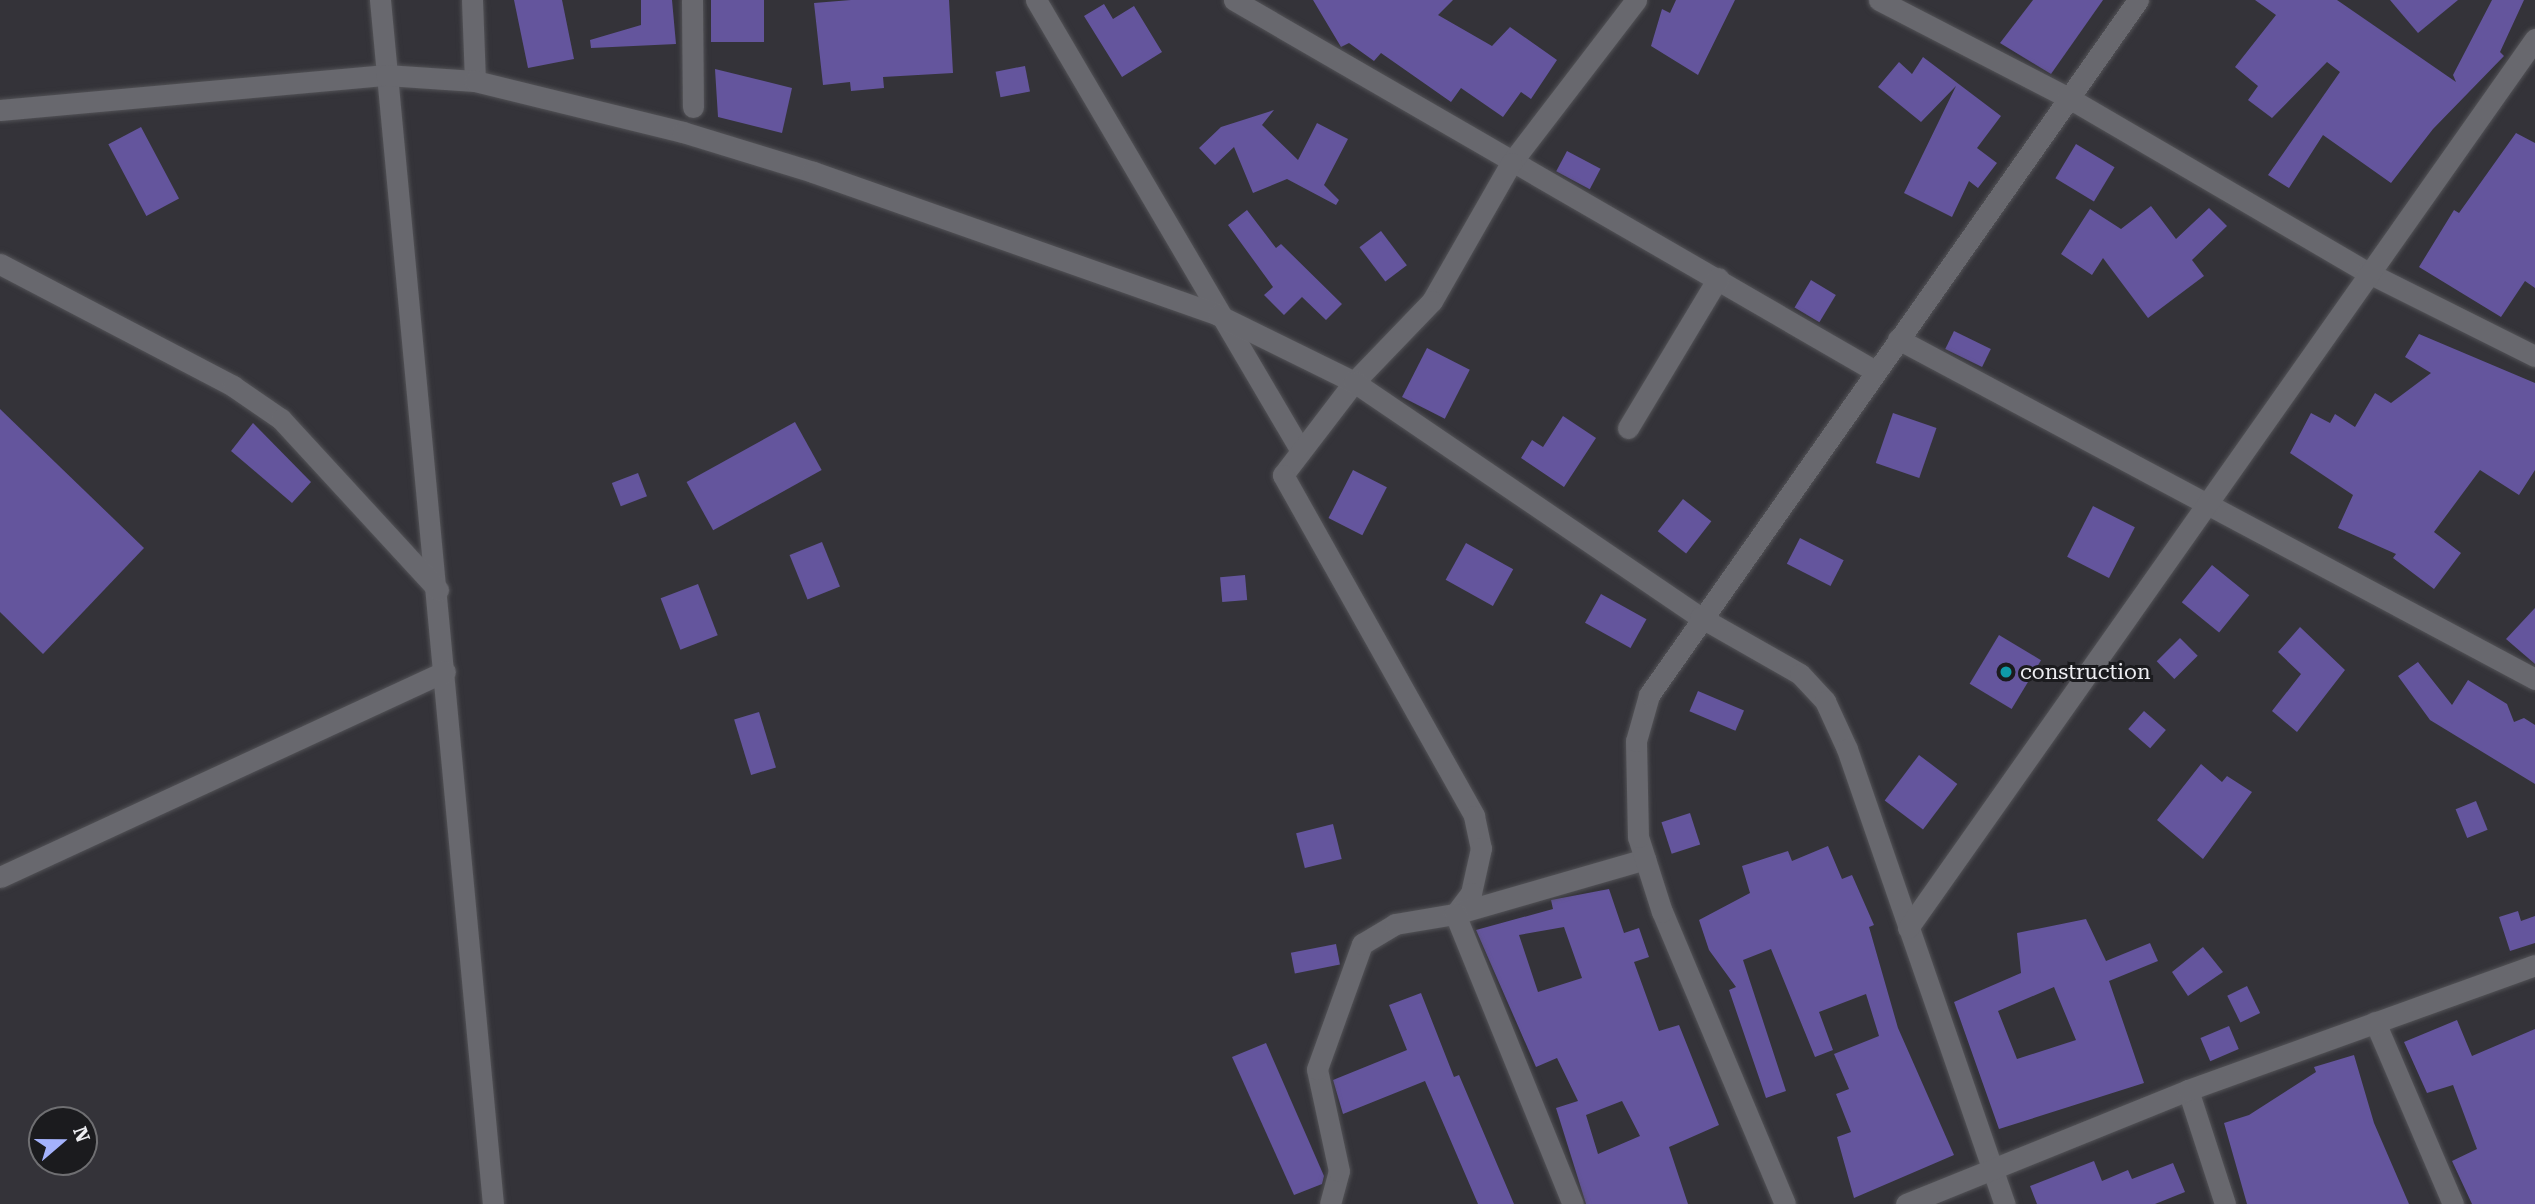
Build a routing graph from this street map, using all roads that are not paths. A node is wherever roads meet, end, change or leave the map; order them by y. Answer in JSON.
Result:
{"nodes":[{"id":1,"x":380,"y":0,"type":"edge"},
{"id":2,"x":472,"y":0,"type":"edge"},
{"id":3,"x":692,"y":0,"type":"edge"},
{"id":4,"x":1035,"y":0,"type":"edge"},
{"id":5,"x":1234,"y":0,"type":"edge"},
{"id":6,"x":1636,"y":0,"type":"edge"},
{"id":7,"x":1879,"y":0,"type":"edge"},
{"id":8,"x":2137,"y":0,"type":"edge"},
{"id":9,"x":2535,"y":39,"type":"edge"},
{"id":10,"x":386,"y":75,"type":"junction"},
{"id":11,"x":475,"y":81,"type":"junction"},
{"id":12,"x":2069,"y":98,"type":"junction"},
{"id":13,"x":693,"y":107,"type":"dead end"},
{"id":14,"x":0,"y":110,"type":"edge"},
{"id":15,"x":1511,"y":163,"type":"junction"},
{"id":16,"x":0,"y":264,"type":"edge"},
{"id":17,"x":2367,"y":272,"type":"junction"},
{"id":18,"x":1718,"y":278,"type":"junction"},
{"id":19,"x":1219,"y":315,"type":"junction"},
{"id":20,"x":1898,"y":339,"type":"junction"},
{"id":21,"x":2535,"y":356,"type":"edge"},
{"id":22,"x":1875,"y":371,"type":"junction"},
{"id":23,"x":1353,"y":382,"type":"junction"},
{"id":24,"x":1628,"y":428,"type":"dead end"},
{"id":25,"x":1301,"y":451,"type":"junction"},
{"id":26,"x":2208,"y":505,"type":"junction"},
{"id":27,"x":438,"y":590,"type":"junction"},
{"id":28,"x":1700,"y":617,"type":"junction"},
{"id":29,"x":445,"y":671,"type":"junction"},
{"id":30,"x":2535,"y":679,"type":"edge"},
{"id":31,"x":1645,"y":859,"type":"junction"},
{"id":32,"x":0,"y":877,"type":"edge"},
{"id":33,"x":1455,"y":914,"type":"junction"},
{"id":34,"x":1908,"y":928,"type":"junction"},
{"id":35,"x":2535,"y":965,"type":"edge"},
{"id":36,"x":2375,"y":1022,"type":"junction"},
{"id":37,"x":2188,"y":1090,"type":"junction"},
{"id":38,"x":1992,"y":1172,"type":"junction"},
{"id":39,"x":493,"y":1204,"type":"edge"},
{"id":40,"x":1330,"y":1204,"type":"edge"},
{"id":41,"x":1573,"y":1204,"type":"edge"},
{"id":42,"x":1785,"y":1204,"type":"edge"},
{"id":43,"x":1906,"y":1204,"type":"edge"},
{"id":44,"x":2005,"y":1204,"type":"edge"},
{"id":45,"x":2225,"y":1204,"type":"edge"},
{"id":46,"x":2453,"y":1204,"type":"edge"}],
"edges":[{"from":1,"to":10,"type":"street"},
{"from":2,"to":11,"type":"street"},
{"from":3,"to":13,"type":"street"},
{"from":4,"to":19,"type":"street"},
{"from":5,"to":15,"type":"street"},
{"from":6,"to":15,"type":"street"},
{"from":7,"to":12,"type":"street"},
{"from":8,"to":12,"type":"street"},
{"from":9,"to":17,"type":"street"},
{"from":10,"to":11,"type":"street"},
{"from":10,"to":14,"type":"street"},
{"from":10,"to":27,"type":"street"},
{"from":11,"to":19,"type":"street"},
{"from":12,"to":17,"type":"street"},
{"from":12,"to":20,"type":"street"},
{"from":15,"to":18,"type":"street"},
{"from":15,"to":23,"type":"street"},
{"from":16,"to":27,"type":"street"},
{"from":17,"to":21,"type":"street"},
{"from":17,"to":26,"type":"street"},
{"from":18,"to":22,"type":"street"},
{"from":18,"to":24,"type":"street"},
{"from":19,"to":23,"type":"street"},
{"from":19,"to":25,"type":"street"},
{"from":20,"to":22,"type":"street"},
{"from":20,"to":26,"type":"street"},
{"from":22,"to":28,"type":"street"},
{"from":23,"to":25,"type":"street"},
{"from":23,"to":28,"type":"street"},
{"from":25,"to":33,"type":"street"},
{"from":26,"to":30,"type":"street"},
{"from":26,"to":34,"type":"street"},
{"from":27,"to":29,"type":"street"},
{"from":28,"to":31,"type":"street"},
{"from":28,"to":34,"type":"street"},
{"from":29,"to":32,"type":"street"},
{"from":29,"to":39,"type":"street"},
{"from":31,"to":33,"type":"street"},
{"from":31,"to":42,"type":"street"},
{"from":33,"to":40,"type":"street"},
{"from":33,"to":41,"type":"street"},
{"from":34,"to":38,"type":"street"},
{"from":35,"to":36,"type":"street"},
{"from":36,"to":37,"type":"street"},
{"from":36,"to":46,"type":"street"},
{"from":37,"to":38,"type":"street"},
{"from":37,"to":45,"type":"street"},
{"from":38,"to":43,"type":"street"},
{"from":38,"to":44,"type":"street"}]}
